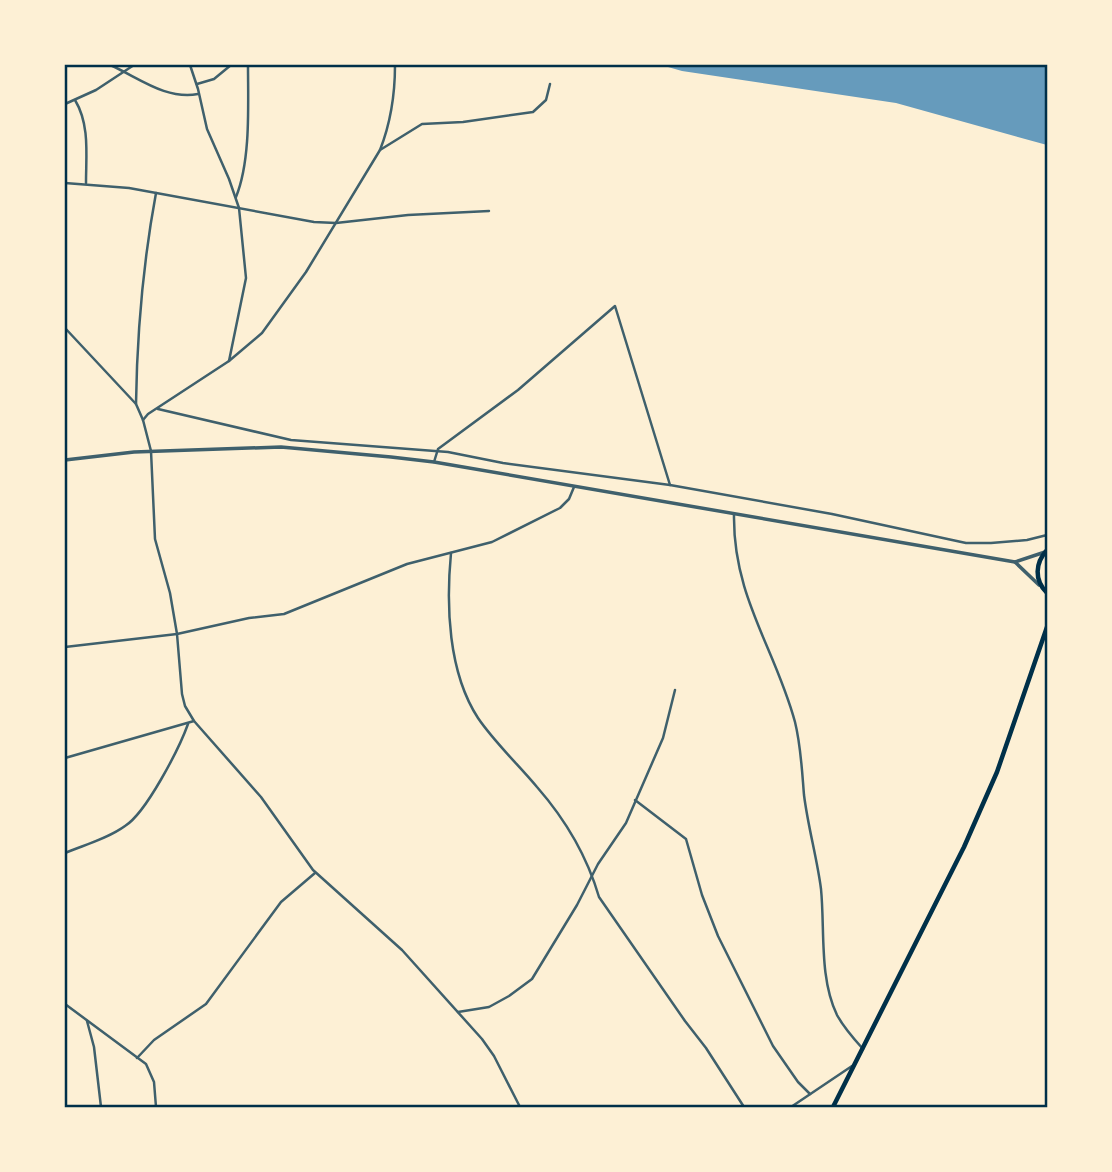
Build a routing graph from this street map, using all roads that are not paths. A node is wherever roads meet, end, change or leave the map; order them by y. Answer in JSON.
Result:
{"nodes":[{"id":1,"x":110,"y":65,"type":"edge"},
{"id":2,"x":134,"y":65,"type":"edge"},
{"id":3,"x":190,"y":65,"type":"edge"},
{"id":4,"x":231,"y":65,"type":"edge"},
{"id":5,"x":248,"y":65,"type":"edge"},
{"id":6,"x":396,"y":65,"type":"edge"},
{"id":7,"x":124,"y":72,"type":"junction"},
{"id":8,"x":197,"y":84,"type":"junction"},
{"id":9,"x":550,"y":84,"type":"dead end"},
{"id":10,"x":199,"y":93,"type":"junction"},
{"id":11,"x":75,"y":100,"type":"junction"},
{"id":12,"x":65,"y":104,"type":"edge"},
{"id":13,"x":380,"y":149,"type":"junction"},
{"id":14,"x":65,"y":183,"type":"edge"},
{"id":15,"x":86,"y":183,"type":"junction"},
{"id":16,"x":156,"y":193,"type":"junction"},
{"id":17,"x":236,"y":197,"type":"junction"},
{"id":18,"x":239,"y":208,"type":"junction"},
{"id":19,"x":489,"y":211,"type":"dead end"},
{"id":20,"x":336,"y":223,"type":"junction"},
{"id":21,"x":65,"y":328,"type":"edge"},
{"id":22,"x":229,"y":361,"type":"junction"},
{"id":23,"x":136,"y":404,"type":"junction"},
{"id":24,"x":158,"y":409,"type":"junction"},
{"id":25,"x":143,"y":420,"type":"junction"},
{"id":26,"x":151,"y":451,"type":"junction"},
{"id":27,"x":436,"y":452,"type":"junction"},
{"id":28,"x":65,"y":460,"type":"edge"},
{"id":29,"x":434,"y":462,"type":"junction"},
{"id":30,"x":670,"y":485,"type":"junction"},
{"id":31,"x":574,"y":487,"type":"junction"},
{"id":32,"x":734,"y":515,"type":"junction"},
{"id":33,"x":1047,"y":535,"type":"edge"},
{"id":34,"x":1046,"y":551,"type":"edge"},
{"id":35,"x":451,"y":552,"type":"junction"},
{"id":36,"x":1015,"y":562,"type":"junction"},
{"id":37,"x":1042,"y":588,"type":"junction"},
{"id":38,"x":1047,"y":593,"type":"edge"},
{"id":39,"x":1047,"y":627,"type":"edge"},
{"id":40,"x":177,"y":634,"type":"junction"},
{"id":41,"x":65,"y":647,"type":"edge"},
{"id":42,"x":675,"y":690,"type":"dead end"},
{"id":43,"x":194,"y":721,"type":"junction"},
{"id":44,"x":188,"y":724,"type":"junction"},
{"id":45,"x":65,"y":758,"type":"edge"},
{"id":46,"x":635,"y":800,"type":"junction"},
{"id":47,"x":65,"y":853,"type":"edge"},
{"id":48,"x":315,"y":873,"type":"junction"},
{"id":49,"x":592,"y":874,"type":"junction"},
{"id":50,"x":65,"y":1004,"type":"edge"},
{"id":51,"x":458,"y":1012,"type":"junction"},
{"id":52,"x":87,"y":1019,"type":"junction"},
{"id":53,"x":863,"y":1049,"type":"junction"},
{"id":54,"x":137,"y":1058,"type":"junction"},
{"id":55,"x":856,"y":1063,"type":"junction"},
{"id":56,"x":810,"y":1094,"type":"junction"},
{"id":57,"x":101,"y":1107,"type":"edge"},
{"id":58,"x":156,"y":1107,"type":"edge"},
{"id":59,"x":520,"y":1107,"type":"edge"},
{"id":60,"x":744,"y":1107,"type":"edge"},
{"id":61,"x":792,"y":1107,"type":"edge"},
{"id":62,"x":833,"y":1107,"type":"edge"}],
"edges":[{"from":1,"to":7,"type":"street"},
{"from":2,"to":7,"type":"street"},
{"from":3,"to":8,"type":"street"},
{"from":4,"to":8,"type":"street"},
{"from":5,"to":17,"type":"street"},
{"from":6,"to":13,"type":"street"},
{"from":7,"to":10,"type":"street"},
{"from":7,"to":11,"type":"street"},
{"from":8,"to":10,"type":"street"},
{"from":9,"to":13,"type":"street"},
{"from":10,"to":17,"type":"street"},
{"from":11,"to":12,"type":"street"},
{"from":11,"to":15,"type":"street"},
{"from":13,"to":20,"type":"street"},
{"from":14,"to":15,"type":"street"},
{"from":15,"to":16,"type":"street"},
{"from":16,"to":18,"type":"street"},
{"from":16,"to":23,"type":"street"},
{"from":17,"to":18,"type":"street"},
{"from":18,"to":20,"type":"street"},
{"from":18,"to":22,"type":"street"},
{"from":19,"to":20,"type":"street"},
{"from":20,"to":22,"type":"street"},
{"from":21,"to":23,"type":"street"},
{"from":22,"to":24,"type":"street"},
{"from":23,"to":25,"type":"street"},
{"from":24,"to":25,"type":"street"},
{"from":24,"to":27,"type":"street"},
{"from":25,"to":26,"type":"street"},
{"from":26,"to":28,"type":"street"},
{"from":26,"to":29,"type":"street"},
{"from":26,"to":40,"type":"street"},
{"from":27,"to":29,"type":"street"},
{"from":27,"to":30,"type":"street"},
{"from":27,"to":30,"type":"street"},
{"from":29,"to":31,"type":"street"},
{"from":30,"to":33,"type":"street"},
{"from":31,"to":32,"type":"street"},
{"from":31,"to":35,"type":"street"},
{"from":32,"to":36,"type":"street"},
{"from":32,"to":53,"type":"street"},
{"from":34,"to":36,"type":"street"},
{"from":34,"to":37,"type":"main road"},
{"from":35,"to":40,"type":"street"},
{"from":35,"to":49,"type":"street"},
{"from":36,"to":37,"type":"street"},
{"from":37,"to":38,"type":"main road"},
{"from":39,"to":53,"type":"main road"},
{"from":40,"to":41,"type":"street"},
{"from":40,"to":43,"type":"street"},
{"from":42,"to":46,"type":"street"},
{"from":43,"to":44,"type":"street"},
{"from":43,"to":48,"type":"street"},
{"from":44,"to":45,"type":"street"},
{"from":44,"to":47,"type":"street"},
{"from":46,"to":49,"type":"street"},
{"from":46,"to":56,"type":"street"},
{"from":48,"to":51,"type":"street"},
{"from":48,"to":54,"type":"street"},
{"from":49,"to":51,"type":"street"},
{"from":49,"to":60,"type":"street"},
{"from":50,"to":52,"type":"street"},
{"from":51,"to":59,"type":"street"},
{"from":52,"to":54,"type":"street"},
{"from":52,"to":57,"type":"street"},
{"from":53,"to":55,"type":"main road"},
{"from":54,"to":58,"type":"street"},
{"from":55,"to":56,"type":"street"},
{"from":55,"to":62,"type":"main road"},
{"from":56,"to":61,"type":"street"}]}
